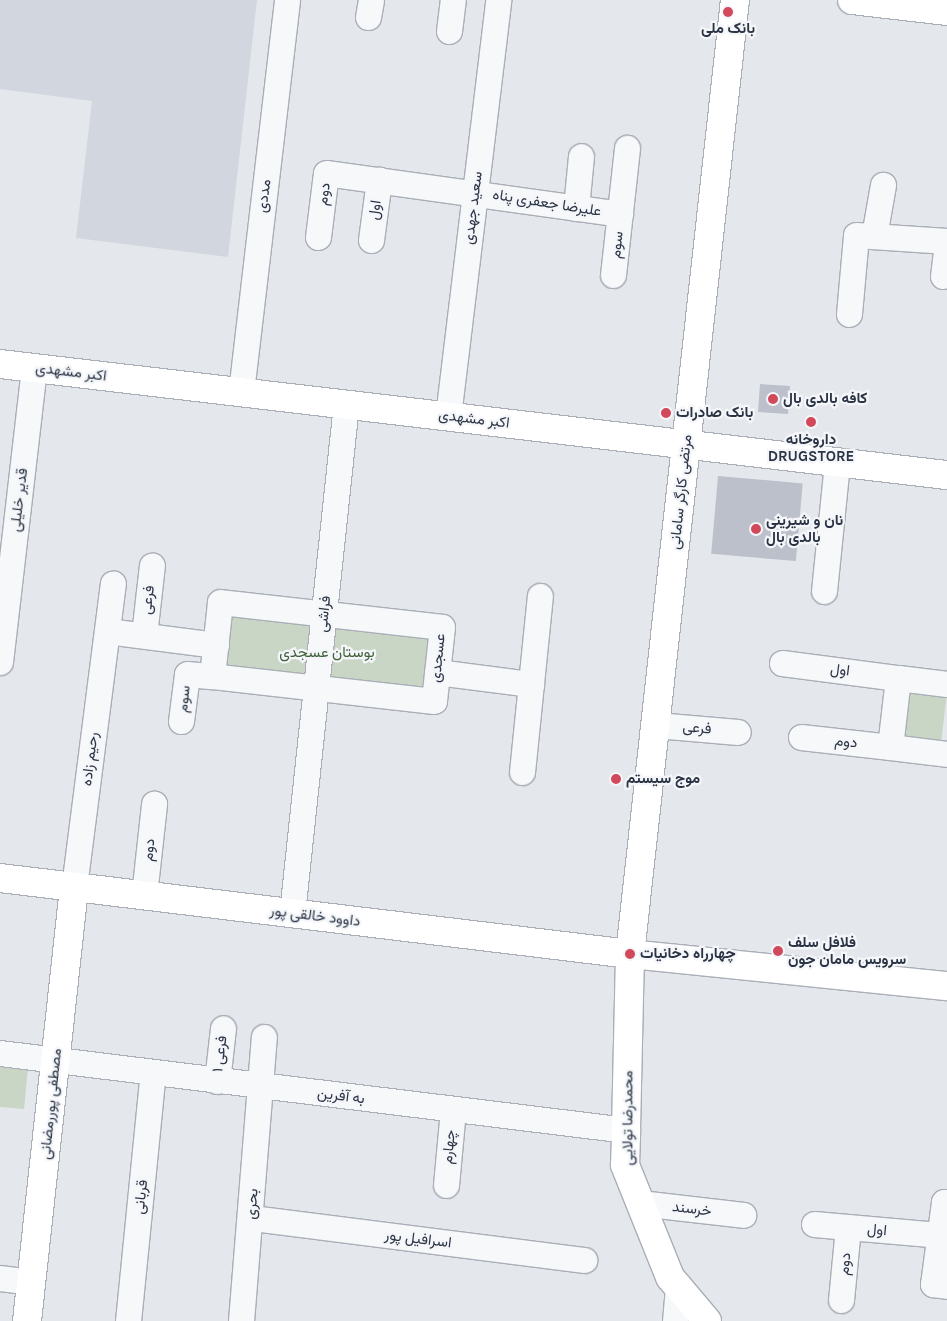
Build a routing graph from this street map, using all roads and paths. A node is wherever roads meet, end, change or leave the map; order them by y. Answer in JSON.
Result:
{"nodes":[{"id":1,"x":287,"y":0,"type":"edge"},
{"id":2,"x":453,"y":0,"type":"edge"},
{"id":3,"x":498,"y":0,"type":"edge"},
{"id":4,"x":735,"y":0,"type":"edge"},
{"id":5,"x":852,"y":0,"type":"edge"},
{"id":6,"x":947,"y":11,"type":"edge"},
{"id":7,"x":449,"y":32,"type":"dead end"},
{"id":8,"x":627,"y":148,"type":"dead end"},
{"id":9,"x":581,"y":156,"type":"dead end"},
{"id":10,"x":379,"y":180,"type":"junction"},
{"id":11,"x":883,"y":185,"type":"dead end"},
{"id":12,"x":475,"y":192,"type":"junction"},
{"id":13,"x":576,"y":208,"type":"junction"},
{"id":14,"x":620,"y":214,"type":"junction"},
{"id":15,"x":874,"y":236,"type":"junction"},
{"id":16,"x":318,"y":237,"type":"dead end"},
{"id":17,"x":371,"y":240,"type":"dead end"},
{"id":18,"x":947,"y":242,"type":"edge"},
{"id":19,"x":614,"y":275,"type":"dead end"},
{"id":20,"x":943,"y":276,"type":"dead end"},
{"id":21,"x":849,"y":314,"type":"dead end"},
{"id":22,"x":0,"y":364,"type":"edge"},
{"id":23,"x":34,"y":368,"type":"junction"},
{"id":24,"x":241,"y":392,"type":"junction"},
{"id":25,"x":346,"y":404,"type":"junction"},
{"id":26,"x":448,"y":416,"type":"junction"},
{"id":27,"x":686,"y":444,"type":"junction"},
{"id":28,"x":837,"y":462,"type":"junction"},
{"id":29,"x":947,"y":475,"type":"edge"},
{"id":30,"x":152,"y":565,"type":"dead end"},
{"id":31,"x":113,"y":583,"type":"dead end"},
{"id":32,"x":824,"y":591,"type":"dead end"},
{"id":33,"x":540,"y":596,"type":"dead end"},
{"id":34,"x":3,"y":610,"type":"edge"},
{"id":35,"x":324,"y":614,"type":"junction"},
{"id":36,"x":107,"y":631,"type":"junction"},
{"id":37,"x":144,"y":636,"type":"junction"},
{"id":38,"x":216,"y":645,"type":"junction"},
{"id":39,"x":0,"y":662,"type":"edge"},
{"id":40,"x":782,"y":663,"type":"dead end"},
{"id":41,"x":437,"y":672,"type":"junction"},
{"id":42,"x":212,"y":676,"type":"junction"},
{"id":43,"x":898,"y":678,"type":"junction"},
{"id":44,"x":531,"y":684,"type":"junction"},
{"id":45,"x":947,"y":684,"type":"edge"},
{"id":46,"x":316,"y":688,"type":"junction"},
{"id":47,"x":181,"y":721,"type":"dead end"},
{"id":48,"x":656,"y":724,"type":"junction"},
{"id":49,"x":738,"y":732,"type":"dead end"},
{"id":50,"x":801,"y":737,"type":"dead end"},
{"id":51,"x":890,"y":747,"type":"junction"},
{"id":52,"x":947,"y":754,"type":"edge"},
{"id":53,"x":522,"y":772,"type":"dead end"},
{"id":54,"x":154,"y":804,"type":"dead end"},
{"id":55,"x":0,"y":878,"type":"edge"},
{"id":56,"x":74,"y":887,"type":"junction"},
{"id":57,"x":144,"y":896,"type":"junction"},
{"id":58,"x":292,"y":913,"type":"junction"},
{"id":59,"x":630,"y":954,"type":"junction"},
{"id":60,"x":947,"y":986,"type":"edge"},
{"id":61,"x":223,"y":1028,"type":"dead end"},
{"id":62,"x":264,"y":1037,"type":"dead end"},
{"id":63,"x":0,"y":1053,"type":"edge"},
{"id":64,"x":56,"y":1060,"type":"junction"},
{"id":65,"x":153,"y":1072,"type":"junction"},
{"id":66,"x":217,"y":1080,"type":"junction"},
{"id":67,"x":260,"y":1086,"type":"junction"},
{"id":68,"x":453,"y":1109,"type":"junction"},
{"id":69,"x":626,"y":1130,"type":"junction"},
{"id":70,"x":446,"y":1184,"type":"dead end"},
{"id":71,"x":947,"y":1202,"type":"edge"},
{"id":72,"x":640,"y":1203,"type":"junction"},
{"id":73,"x":743,"y":1215,"type":"dead end"},
{"id":74,"x":252,"y":1218,"type":"junction"},
{"id":75,"x":814,"y":1224,"type":"dead end"},
{"id":76,"x":848,"y":1227,"type":"junction"},
{"id":77,"x":939,"y":1235,"type":"junction"},
{"id":78,"x":584,"y":1260,"type":"dead end"},
{"id":79,"x":0,"y":1278,"type":"edge"},
{"id":80,"x":32,"y":1282,"type":"junction"},
{"id":81,"x":947,"y":1286,"type":"edge"},
{"id":82,"x":678,"y":1287,"type":"junction"},
{"id":83,"x":841,"y":1300,"type":"dead end"},
{"id":84,"x":27,"y":1321,"type":"edge"},
{"id":85,"x":128,"y":1321,"type":"edge"},
{"id":86,"x":241,"y":1321,"type":"edge"},
{"id":87,"x":675,"y":1321,"type":"edge"},
{"id":88,"x":707,"y":1321,"type":"edge"}],
"edges":[{"from":1,"to":24,"type":"street","name":"مددی"},
{"from":2,"to":7,"type":"street"},
{"from":3,"to":12,"type":"street","name":"سعید جهدی"},
{"from":4,"to":27,"type":"street","name":"مرتضی کارگر سامانی"},
{"from":5,"to":6,"type":"street"},
{"from":8,"to":14,"type":"street"},
{"from":9,"to":13,"type":"street"},
{"from":10,"to":12,"type":"street","name":"علیرضا جعفری پناه"},
{"from":10,"to":16,"type":"street","name":"دوم"},
{"from":10,"to":17,"type":"street","name":"اول"},
{"from":11,"to":15,"type":"street"},
{"from":12,"to":13,"type":"street","name":"علیرضا جعفری پناه"},
{"from":12,"to":26,"type":"street","name":"سعید جهدی"},
{"from":13,"to":14,"type":"street","name":"علیرضا جعفری پناه"},
{"from":14,"to":19,"type":"street","name":"سوم"},
{"from":15,"to":18,"type":"street"},
{"from":15,"to":21,"type":"street"},
{"from":18,"to":20,"type":"street"},
{"from":22,"to":23,"type":"street","name":"اکبر مشهدی"},
{"from":23,"to":24,"type":"street","name":"اکبر مشهدی"},
{"from":23,"to":34,"type":"street","name":"قدیر خلیلی"},
{"from":24,"to":25,"type":"street","name":"اکبر مشهدی"},
{"from":25,"to":26,"type":"street","name":"اکبر مشهدی"},
{"from":25,"to":35,"type":"street","name":"فراشی"},
{"from":26,"to":27,"type":"street","name":"اکبر مشهدی"},
{"from":27,"to":28,"type":"street","name":"اکبر مشهدی"},
{"from":27,"to":48,"type":"street","name":"مرتضی کارگر سامانی"},
{"from":28,"to":29,"type":"street","name":"اکبر مشهدی"},
{"from":28,"to":32,"type":"street"},
{"from":30,"to":37,"type":"street","name":"فرعی"},
{"from":31,"to":36,"type":"street"},
{"from":33,"to":44,"type":"street"},
{"from":34,"to":39,"type":"street","name":"قدیر خلیلی"},
{"from":35,"to":38,"type":"street","name":"عسجدی"},
{"from":35,"to":41,"type":"street","name":"عسجدی"},
{"from":35,"to":46,"type":"street","name":"فراشی"},
{"from":36,"to":37,"type":"street"},
{"from":36,"to":56,"type":"street","name":"رحیم زاده"},
{"from":37,"to":38,"type":"street"},
{"from":38,"to":42,"type":"street","name":"عسجدی"},
{"from":40,"to":43,"type":"street","name":"اول"},
{"from":41,"to":44,"type":"street"},
{"from":41,"to":46,"type":"street","name":"عسجدی"},
{"from":42,"to":46,"type":"street","name":"عسجدی"},
{"from":42,"to":47,"type":"street","name":"سوم"},
{"from":43,"to":45,"type":"street","name":"اول"},
{"from":43,"to":51,"type":"street"},
{"from":44,"to":53,"type":"street"},
{"from":46,"to":58,"type":"street","name":"فراشی"},
{"from":48,"to":49,"type":"street","name":"فرعی"},
{"from":48,"to":59,"type":"street","name":"مرتضی کارگر سامانی"},
{"from":50,"to":51,"type":"street","name":"دوم"},
{"from":51,"to":52,"type":"street","name":"دوم"},
{"from":54,"to":57,"type":"street","name":"دوم"},
{"from":55,"to":56,"type":"street","name":"داوود خالقی پور"},
{"from":56,"to":57,"type":"street","name":"داوود خالقی پور"},
{"from":56,"to":64,"type":"street","name":"مصطفی پوررمضانی"},
{"from":57,"to":58,"type":"street","name":"داوود خالقی پور"},
{"from":58,"to":59,"type":"street","name":"داوود خالقی پور"},
{"from":59,"to":60,"type":"street","name":"داوود خالقی پور"},
{"from":59,"to":69,"type":"street","name":"محمدرضا تولایی"},
{"from":61,"to":66,"type":"street","name":"فرعی ۱"},
{"from":62,"to":67,"type":"street","name":"بحری"},
{"from":63,"to":64,"type":"street","name":"به آفرین"},
{"from":64,"to":65,"type":"street","name":"به آفرین"},
{"from":64,"to":80,"type":"street","name":"مصطفی پوررمضانی"},
{"from":65,"to":66,"type":"street","name":"به آفرین"},
{"from":65,"to":85,"type":"street","name":"قربانی"},
{"from":66,"to":67,"type":"street","name":"به آفرین"},
{"from":67,"to":68,"type":"street","name":"به آفرین"},
{"from":67,"to":74,"type":"street","name":"بحری"},
{"from":68,"to":69,"type":"street","name":"به آفرین"},
{"from":68,"to":70,"type":"street","name":"چهارم"},
{"from":69,"to":72,"type":"street","name":"محمدرضا تولایی"},
{"from":71,"to":77,"type":"street"},
{"from":72,"to":73,"type":"street","name":"خرسند"},
{"from":72,"to":82,"type":"street","name":"محمدرضا تولایی"},
{"from":74,"to":78,"type":"street","name":"اسرافیل پور"},
{"from":74,"to":86,"type":"street","name":"بحری"},
{"from":75,"to":76,"type":"street","name":"اول"},
{"from":76,"to":77,"type":"street","name":"اول"},
{"from":76,"to":83,"type":"street","name":"دوم"},
{"from":77,"to":81,"type":"street"},
{"from":79,"to":80,"type":"street"},
{"from":80,"to":84,"type":"street","name":"مصطفی پوررمضانی"},
{"from":82,"to":87,"type":"street"},
{"from":82,"to":88,"type":"street","name":"محمدرضا تولایی"}]}
